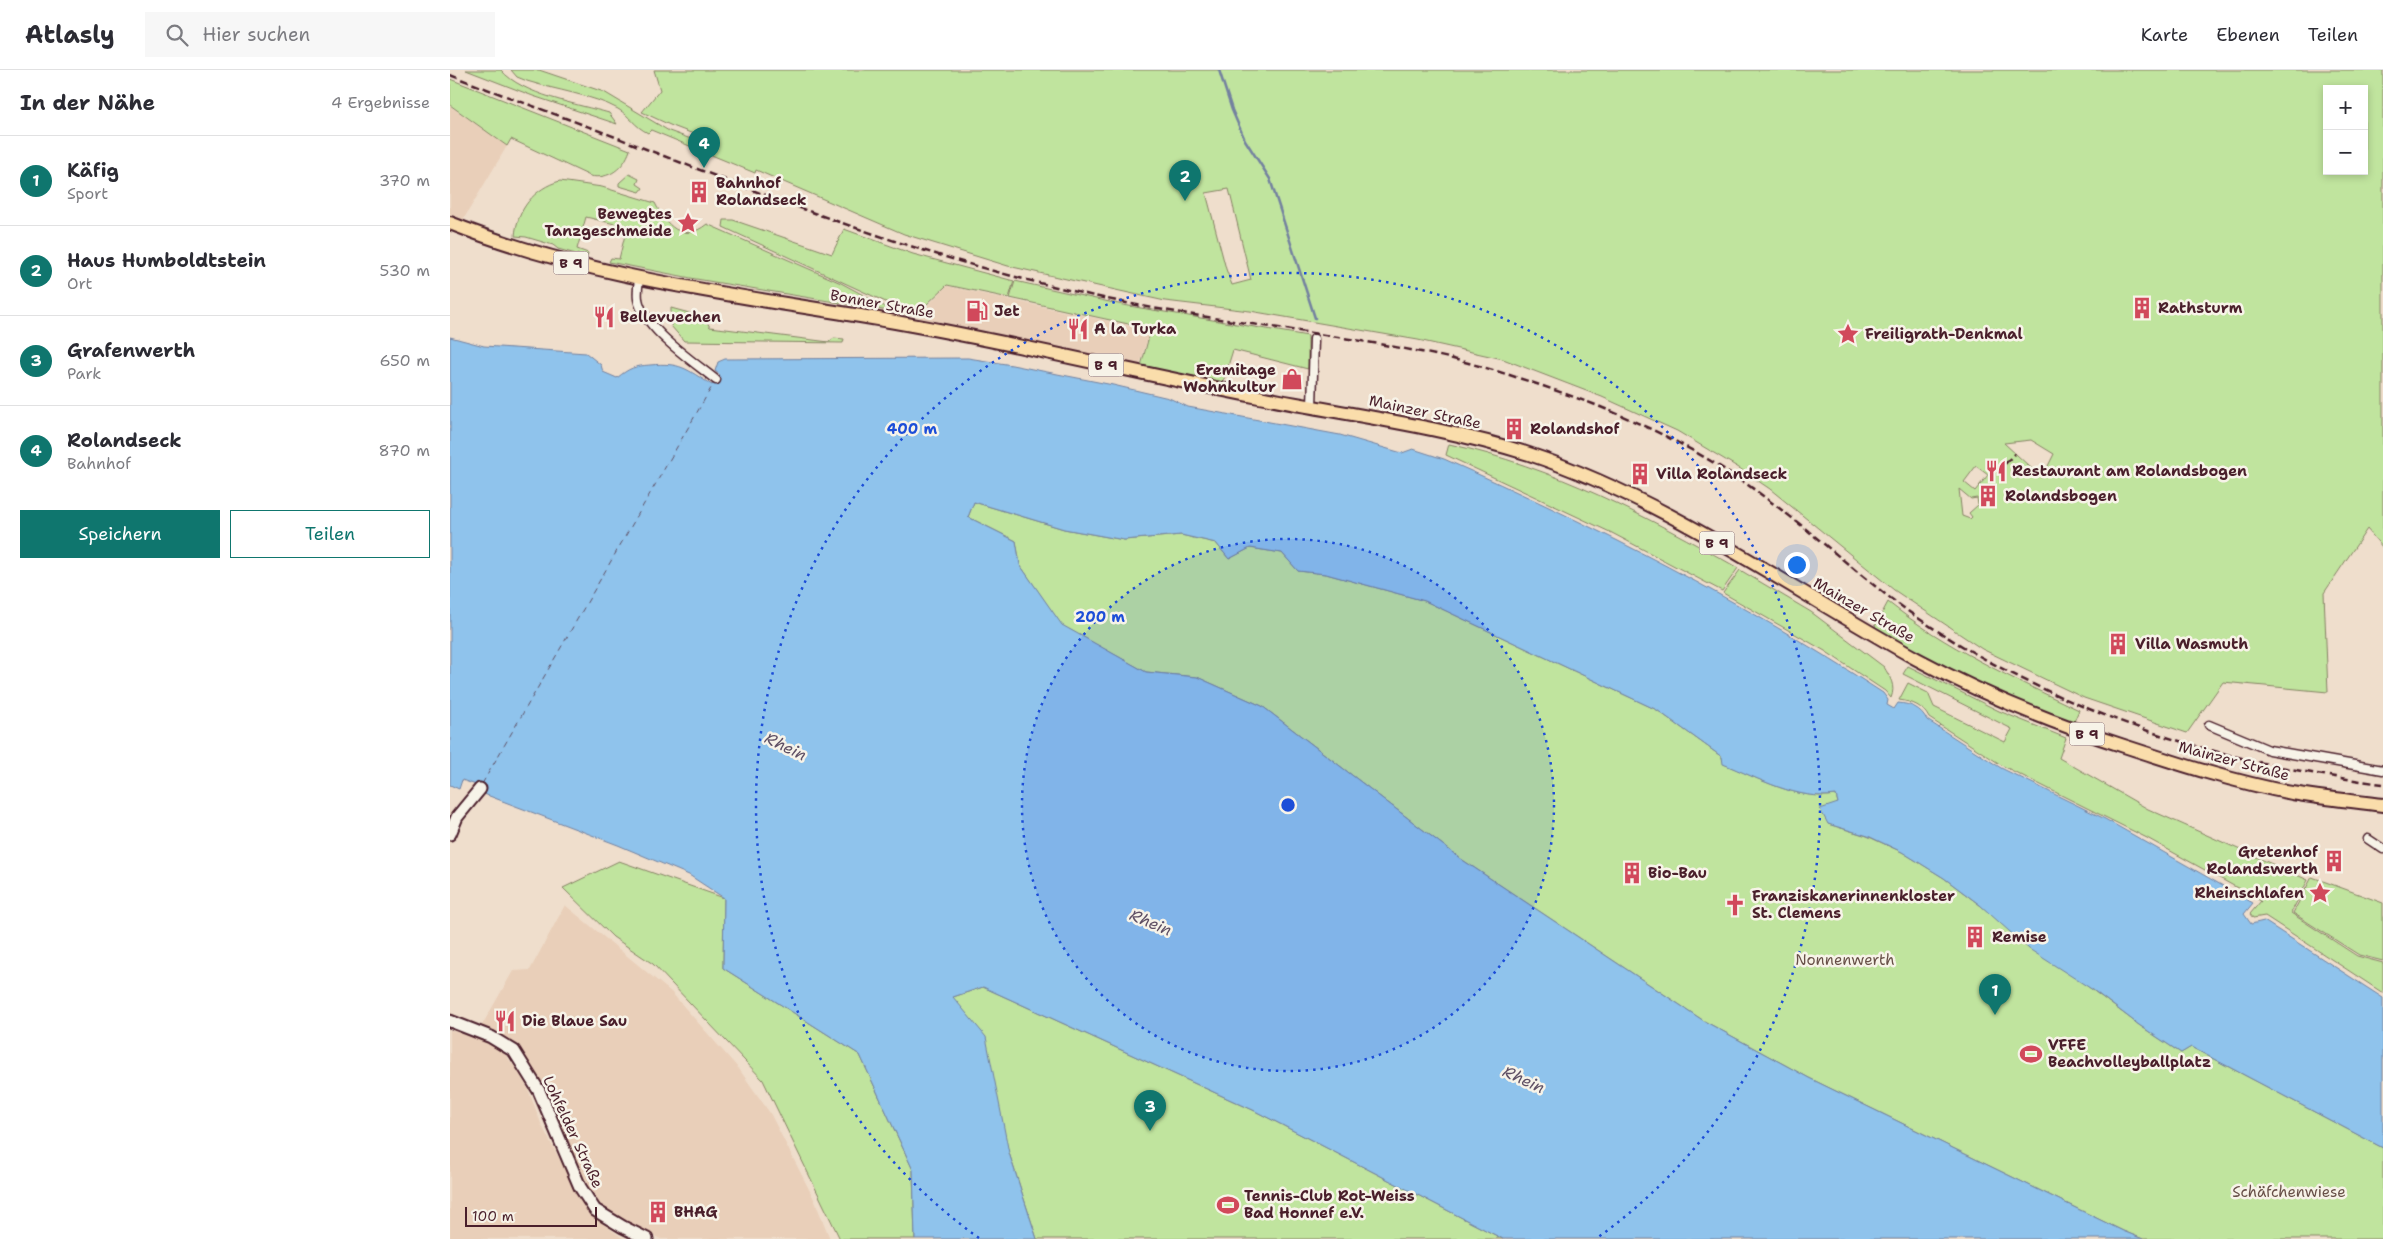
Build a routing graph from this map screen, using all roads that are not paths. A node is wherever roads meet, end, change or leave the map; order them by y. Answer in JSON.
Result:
{"nodes":[{"id":1,"x":450,"y":223,"type":"edge"},
{"id":2,"x":639,"y":279,"type":"junction"},
{"id":3,"x":1314,"y":339,"type":"dead end"},
{"id":4,"x":716,"y":380,"type":"dead end"},
{"id":5,"x":1312,"y":406,"type":"junction"},
{"id":6,"x":2209,"y":726,"type":"dead end"},
{"id":7,"x":2383,"y":770,"type":"edge"},
{"id":8,"x":480,"y":789,"type":"dead end"},
{"id":9,"x":2383,"y":805,"type":"edge"},
{"id":10,"x":450,"y":834,"type":"edge"},
{"id":11,"x":2368,"y":839,"type":"dead end"},
{"id":12,"x":2383,"y":849,"type":"edge"},
{"id":13,"x":450,"y":1022,"type":"edge"},
{"id":14,"x":647,"y":1239,"type":"edge"}],
"edges":[{"from":1,"to":2,"type":"main road","name":"Bonner Straße","number":"B 9"},
{"from":2,"to":4,"type":"street"},
{"from":2,"to":5,"type":"main road","name":"Bonner Straße","number":"B 9"},
{"from":3,"to":5,"type":"street"},
{"from":5,"to":9,"type":"main road","name":"Mainzer Straße","number":"B 9"},
{"from":6,"to":7,"type":"street"},
{"from":8,"to":10,"type":"street"},
{"from":11,"to":12,"type":"street"},
{"from":13,"to":14,"type":"street","name":"Lohfelder Straße"}]}
